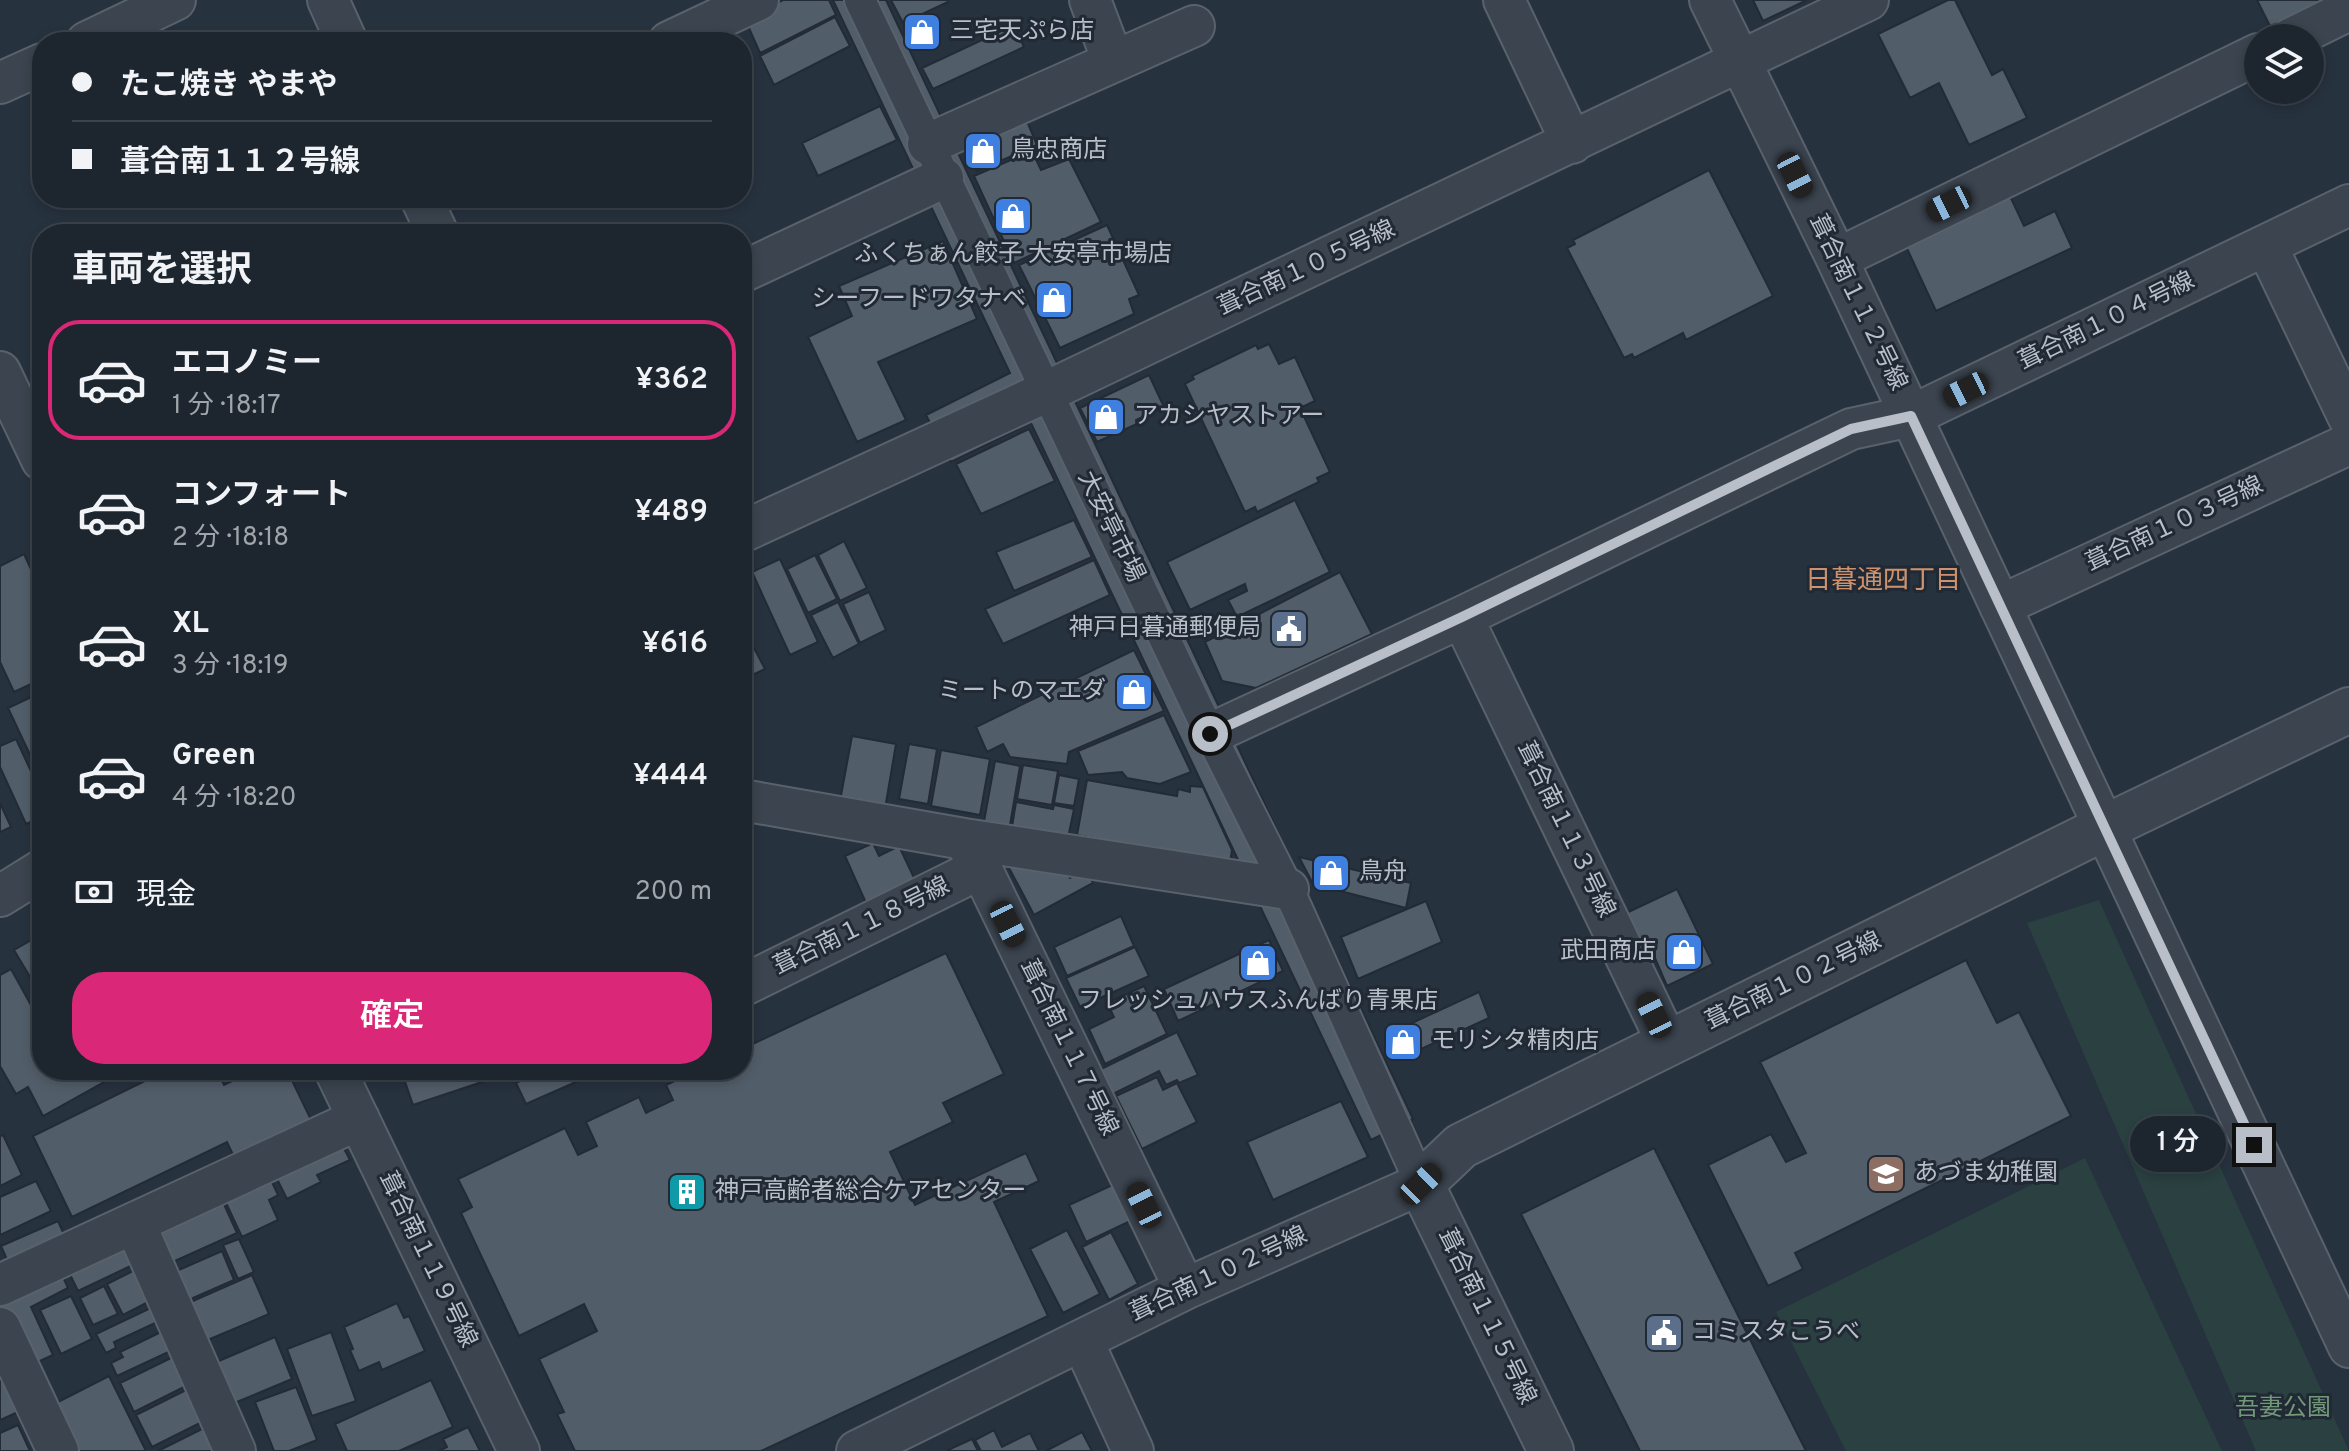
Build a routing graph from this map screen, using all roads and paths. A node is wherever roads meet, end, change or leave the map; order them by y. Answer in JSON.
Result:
{"nodes":[{"id":1,"x":175,"y":0,"type":"edge"},
{"id":2,"x":328,"y":0,"type":"edge"},
{"id":3,"x":758,"y":0,"type":"edge"},
{"id":4,"x":860,"y":0,"type":"edge"},
{"id":5,"x":1090,"y":0,"type":"edge"},
{"id":6,"x":1504,"y":0,"type":"edge"},
{"id":7,"x":1710,"y":0,"type":"edge"},
{"id":8,"x":1868,"y":0,"type":"edge"},
{"id":9,"x":2349,"y":10,"type":"edge"},
{"id":10,"x":2320,"y":24,"type":"edge"},
{"id":11,"x":1194,"y":26,"type":"dead end"},
{"id":12,"x":108,"y":32,"type":"edge"},
{"id":13,"x":342,"y":32,"type":"edge"},
{"id":14,"x":690,"y":32,"type":"edge"},
{"id":15,"x":1113,"y":61,"type":"junction"},
{"id":16,"x":2244,"y":61,"type":"edge"},
{"id":17,"x":1740,"y":62,"type":"junction"},
{"id":18,"x":32,"y":69,"type":"edge"},
{"id":19,"x":0,"y":83,"type":"edge"},
{"id":20,"x":1572,"y":143,"type":"junction"},
{"id":21,"x":936,"y":161,"type":"junction"},
{"id":22,"x":2349,"y":205,"type":"edge"},
{"id":23,"x":2266,"y":245,"type":"junction"},
{"id":24,"x":1837,"y":259,"type":"junction"},
{"id":25,"x":752,"y":266,"type":"edge"},
{"id":26,"x":0,"y":372,"type":"edge"},
{"id":27,"x":1046,"y":392,"type":"junction"},
{"id":28,"x":1911,"y":416,"type":"junction"},
{"id":29,"x":2349,"y":418,"type":"edge"},
{"id":30,"x":32,"y":439,"type":"edge"},
{"id":31,"x":2349,"y":444,"type":"edge"},
{"id":32,"x":752,"y":527,"type":"edge"},
{"id":33,"x":2000,"y":606,"type":"junction"},
{"id":34,"x":1462,"y":617,"type":"junction"},
{"id":35,"x":2349,"y":710,"type":"edge"},
{"id":36,"x":1210,"y":734,"type":"junction"},
{"id":37,"x":752,"y":802,"type":"edge"},
{"id":38,"x":2104,"y":828,"type":"junction"},
{"id":39,"x":973,"y":854,"type":"junction"},
{"id":40,"x":32,"y":876,"type":"edge"},
{"id":41,"x":1288,"y":889,"type":"junction"},
{"id":42,"x":0,"y":896,"type":"edge"},
{"id":43,"x":752,"y":980,"type":"edge"},
{"id":44,"x":1668,"y":1044,"type":"junction"},
{"id":45,"x":340,"y":1080,"type":"edge"},
{"id":46,"x":359,"y":1119,"type":"junction"},
{"id":47,"x":1421,"y":1184,"type":"junction"},
{"id":48,"x":135,"y":1224,"type":"junction"},
{"id":49,"x":0,"y":1285,"type":"edge"},
{"id":50,"x":1185,"y":1289,"type":"junction"},
{"id":51,"x":0,"y":1328,"type":"edge"},
{"id":52,"x":1082,"y":1340,"type":"junction"},
{"id":53,"x":2349,"y":1347,"type":"edge"},
{"id":54,"x":58,"y":1451,"type":"edge"},
{"id":55,"x":235,"y":1451,"type":"edge"},
{"id":56,"x":519,"y":1451,"type":"edge"},
{"id":57,"x":857,"y":1451,"type":"edge"},
{"id":58,"x":1133,"y":1451,"type":"edge"},
{"id":59,"x":1551,"y":1451,"type":"edge"}],
"edges":[{"from":1,"to":12,"type":"street"},
{"from":2,"to":13,"type":"street"},
{"from":3,"to":14,"type":"street"},
{"from":4,"to":21,"type":"street","name":"大安亭市場"},
{"from":5,"to":15,"type":"street"},
{"from":6,"to":20,"type":"street"},
{"from":7,"to":17,"type":"street","name":"葺合南１１２号線"},
{"from":8,"to":17,"type":"street","name":"葺合南１０５号線"},
{"from":9,"to":10,"type":"street"},
{"from":11,"to":15,"type":"street"},
{"from":15,"to":21,"type":"street"},
{"from":16,"to":24,"type":"street"},
{"from":17,"to":20,"type":"street","name":"葺合南１０５号線"},
{"from":17,"to":24,"type":"street","name":"葺合南１１２号線"},
{"from":18,"to":19,"type":"street"},
{"from":20,"to":27,"type":"street","name":"葺合南１０５号線"},
{"from":21,"to":25,"type":"street"},
{"from":21,"to":27,"type":"street","name":"大安亭市場"},
{"from":22,"to":23,"type":"street","name":"葺合南１０４号線"},
{"from":23,"to":28,"type":"street","name":"葺合南１０４号線"},
{"from":23,"to":29,"type":"street"},
{"from":24,"to":28,"type":"street","name":"葺合南１１２号線"},
{"from":26,"to":30,"type":"street"},
{"from":27,"to":32,"type":"street","name":"葺合南１０５号線"},
{"from":27,"to":36,"type":"street","name":"大安亭市場"},
{"from":28,"to":33,"type":"street","name":"葺合南１１２号線"},
{"from":28,"to":34,"type":"street","name":"葺合南１０４号線"},
{"from":31,"to":33,"type":"street","name":"葺合南１０３号線"},
{"from":33,"to":38,"type":"street","name":"葺合南１１２号線"},
{"from":34,"to":36,"type":"street","name":"葺合南１０４号線"},
{"from":34,"to":44,"type":"street","name":"葺合南１１３号線"},
{"from":35,"to":38,"type":"street","name":"葺合南１０２号線"},
{"from":36,"to":41,"type":"street","name":"大安亭市場"},
{"from":37,"to":39,"type":"street"},
{"from":38,"to":44,"type":"street","name":"葺合南１０２号線"},
{"from":38,"to":53,"type":"street","name":"葺合南１１２号線"},
{"from":39,"to":41,"type":"street"},
{"from":39,"to":43,"type":"street","name":"葺合南１１８号線"},
{"from":39,"to":50,"type":"street","name":"葺合南１１７号線"},
{"from":40,"to":42,"type":"street"},
{"from":41,"to":47,"type":"street","name":"大安亭市場"},
{"from":44,"to":47,"type":"street","name":"葺合南１０２号線"},
{"from":45,"to":46,"type":"street","name":"葺合南１１９号線"},
{"from":46,"to":48,"type":"street"},
{"from":46,"to":56,"type":"street","name":"葺合南１１９号線"},
{"from":47,"to":50,"type":"street","name":"葺合南１０２号線"},
{"from":47,"to":59,"type":"street","name":"葺合南１１５号線"},
{"from":48,"to":49,"type":"street"},
{"from":48,"to":55,"type":"street"},
{"from":50,"to":52,"type":"street","name":"葺合南１０２号線"},
{"from":51,"to":54,"type":"street"},
{"from":52,"to":57,"type":"street","name":"葺合南１０２号線"},
{"from":52,"to":58,"type":"street"}]}
